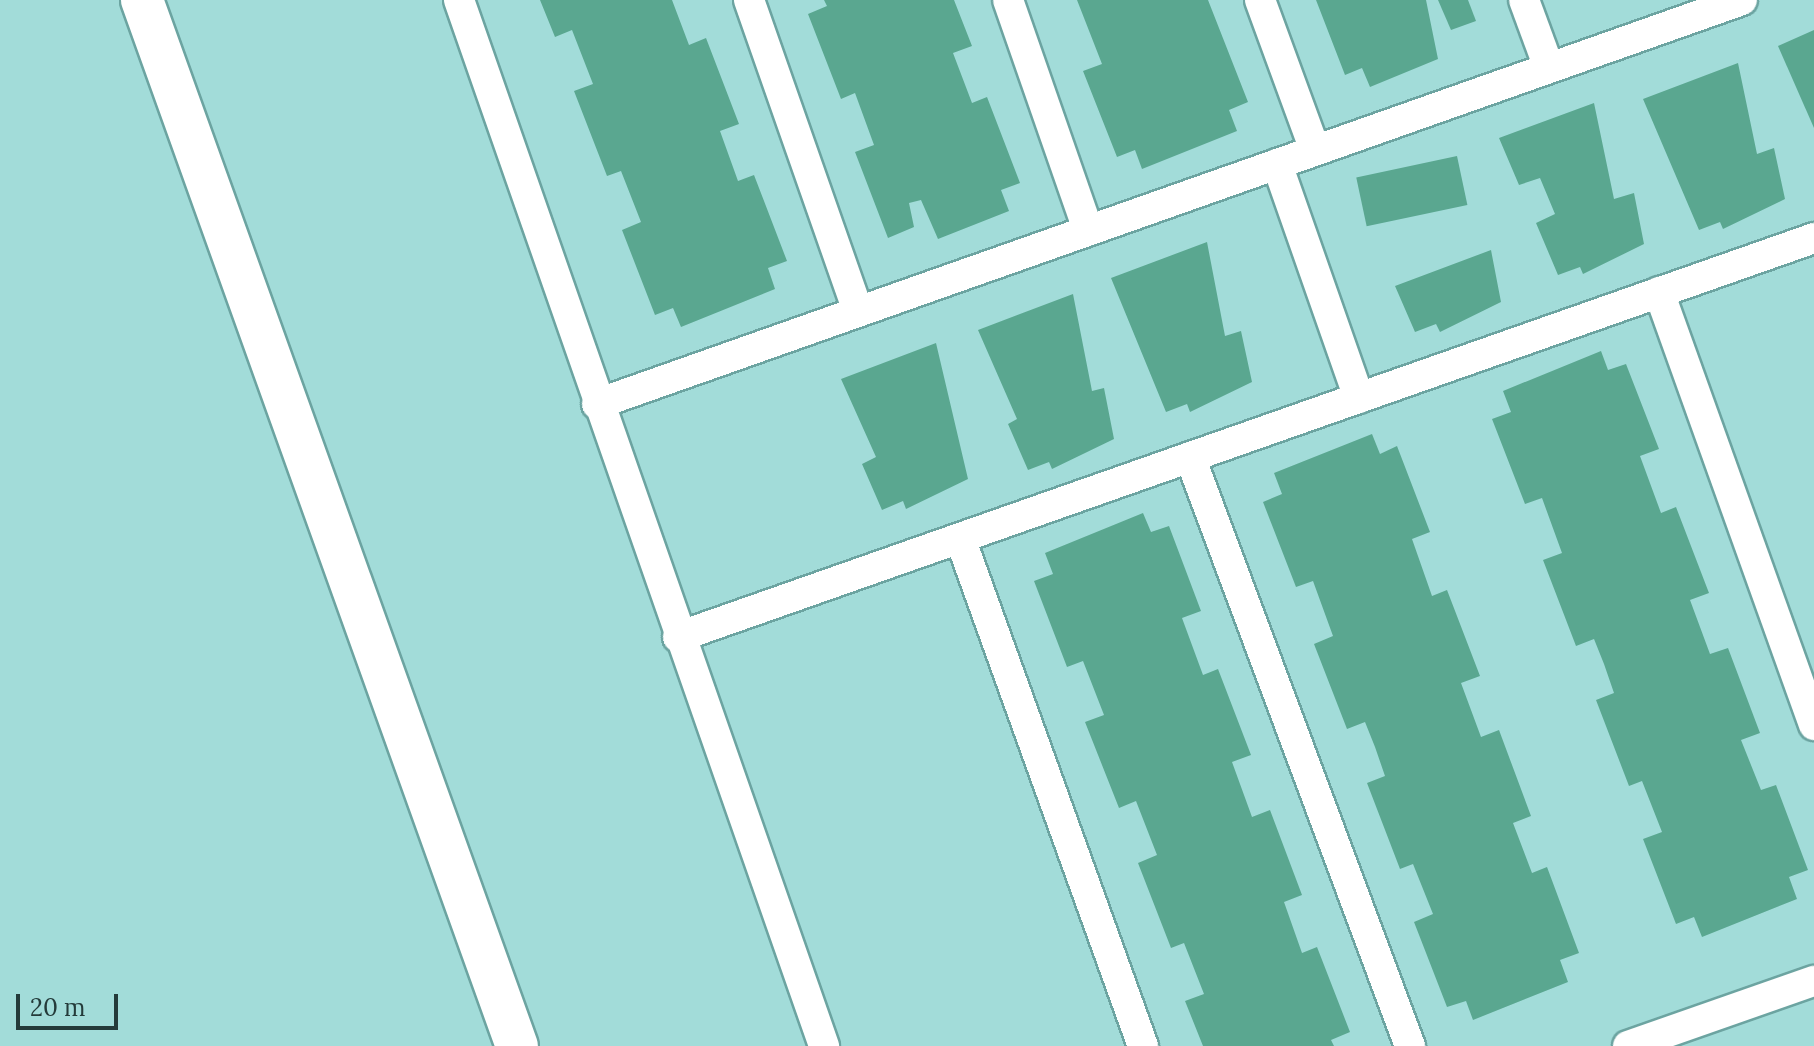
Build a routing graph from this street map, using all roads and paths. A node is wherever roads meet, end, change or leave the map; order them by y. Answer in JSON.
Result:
{"nodes":[{"id":1,"x":116,"y":0,"type":"edge"},
{"id":2,"x":142,"y":0,"type":"edge"},
{"id":3,"x":459,"y":0,"type":"edge"},
{"id":4,"x":749,"y":0,"type":"edge"},
{"id":5,"x":1008,"y":0,"type":"edge"},
{"id":6,"x":1260,"y":0,"type":"edge"},
{"id":7,"x":1524,"y":0,"type":"edge"},
{"id":8,"x":1742,"y":0,"type":"edge"},
{"id":9,"x":1549,"y":68,"type":"junction"},
{"id":10,"x":1315,"y":150,"type":"junction"},
{"id":11,"x":1277,"y":164,"type":"junction"},
{"id":12,"x":1088,"y":230,"type":"junction"},
{"id":13,"x":1814,"y":238,"type":"edge"},
{"id":14,"x":1659,"y":292,"type":"junction"},
{"id":15,"x":858,"y":312,"type":"junction"},
{"id":16,"x":1359,"y":398,"type":"junction"},
{"id":17,"x":597,"y":404,"type":"junction"},
{"id":18,"x":1190,"y":457,"type":"junction"},
{"id":19,"x":960,"y":538,"type":"junction"},
{"id":20,"x":678,"y":637,"type":"junction"},
{"id":21,"x":1814,"y":725,"type":"edge"},
{"id":22,"x":1814,"y":981,"type":"edge"},
{"id":23,"x":490,"y":1046,"type":"edge"},
{"id":24,"x":517,"y":1046,"type":"edge"},
{"id":25,"x":824,"y":1046,"type":"edge"},
{"id":26,"x":1143,"y":1046,"type":"edge"},
{"id":27,"x":1410,"y":1046,"type":"edge"},
{"id":28,"x":1628,"y":1046,"type":"edge"}],
"edges":[{"from":1,"to":23,"type":"street"},
{"from":2,"to":24,"type":"street"},
{"from":3,"to":17,"type":"street"},
{"from":4,"to":15,"type":"street"},
{"from":5,"to":12,"type":"street"},
{"from":6,"to":10,"type":"street"},
{"from":7,"to":9,"type":"street"},
{"from":8,"to":9,"type":"street"},
{"from":9,"to":10,"type":"street"},
{"from":10,"to":11,"type":"street"},
{"from":11,"to":12,"type":"street"},
{"from":11,"to":16,"type":"street"},
{"from":12,"to":15,"type":"street"},
{"from":13,"to":14,"type":"street"},
{"from":14,"to":16,"type":"street"},
{"from":14,"to":21,"type":"street"},
{"from":15,"to":17,"type":"street"},
{"from":16,"to":18,"type":"street"},
{"from":17,"to":20,"type":"street"},
{"from":18,"to":19,"type":"street"},
{"from":18,"to":27,"type":"street"},
{"from":19,"to":20,"type":"street"},
{"from":19,"to":26,"type":"street"},
{"from":20,"to":25,"type":"street"},
{"from":22,"to":28,"type":"street"}]}
